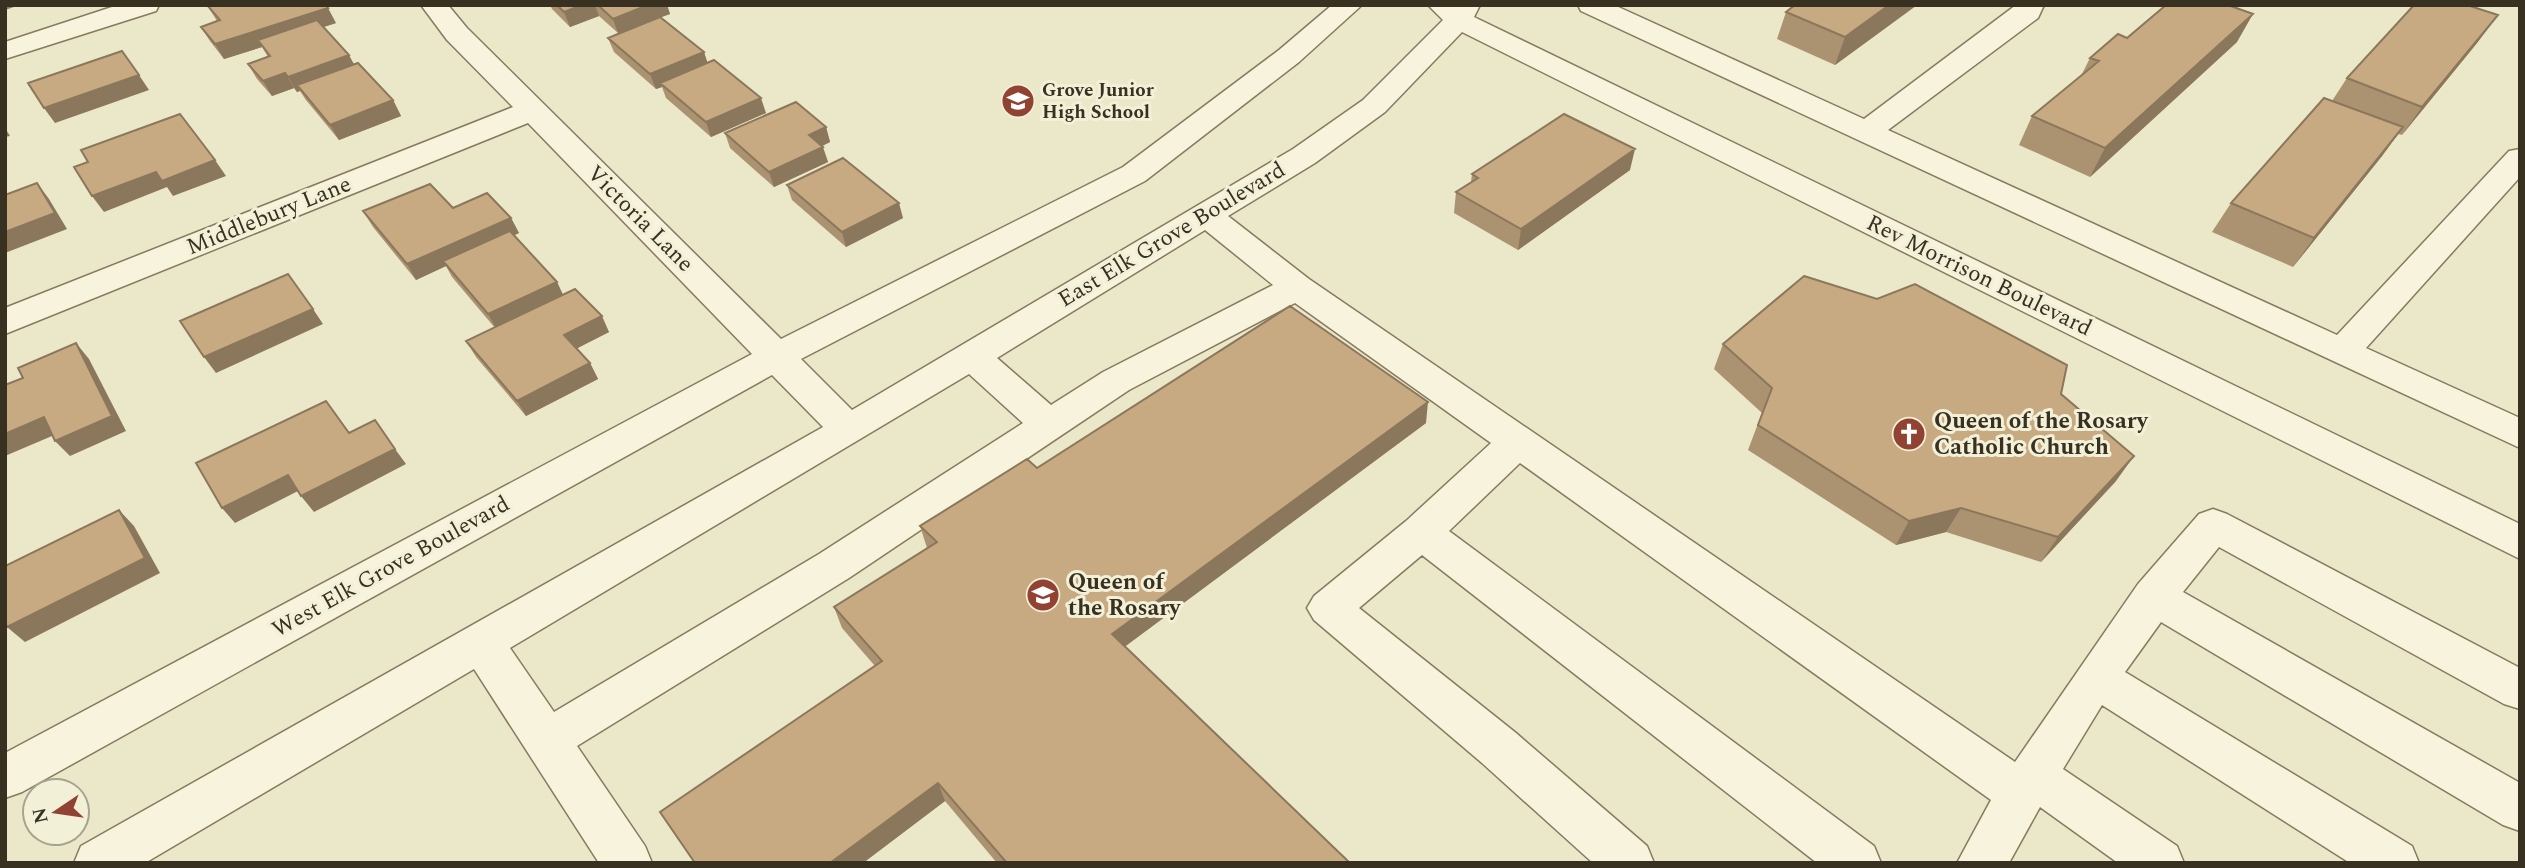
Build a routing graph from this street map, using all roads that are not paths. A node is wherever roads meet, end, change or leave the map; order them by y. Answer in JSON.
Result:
{"nodes":[{"id":1,"x":146,"y":5,"type":"edge"},
{"id":2,"x":434,"y":5,"type":"edge"},
{"id":3,"x":1349,"y":5,"type":"edge"},
{"id":4,"x":1591,"y":5,"type":"edge"},
{"id":5,"x":2030,"y":5,"type":"edge"},
{"id":6,"x":1456,"y":10,"type":"edge"},
{"id":7,"x":5,"y":51,"type":"edge"},
{"id":8,"x":533,"y":110,"type":"junction"},
{"id":9,"x":1866,"y":132,"type":"junction"},
{"id":10,"x":2520,"y":158,"type":"edge"},
{"id":11,"x":1206,"y":215,"type":"junction"},
{"id":12,"x":1297,"y":287,"type":"junction"},
{"id":13,"x":5,"y":322,"type":"edge"},
{"id":14,"x":2342,"y":352,"type":"junction"},
{"id":15,"x":972,"y":356,"type":"junction"},
{"id":16,"x":776,"y":357,"type":"junction"},
{"id":17,"x":1049,"y":425,"type":"junction"},
{"id":18,"x":849,"y":430,"type":"junction"},
{"id":19,"x":2520,"y":434,"type":"edge"},
{"id":20,"x":1516,"y":443,"type":"junction"},
{"id":21,"x":1421,"y":532,"type":"junction"},
{"id":22,"x":2520,"y":542,"type":"edge"},
{"id":23,"x":2153,"y":596,"type":"junction"},
{"id":24,"x":481,"y":642,"type":"junction"},
{"id":25,"x":2098,"y":679,"type":"junction"},
{"id":26,"x":2520,"y":690,"type":"edge"},
{"id":27,"x":547,"y":740,"type":"junction"},
{"id":28,"x":5,"y":777,"type":"edge"},
{"id":29,"x":2026,"y":784,"type":"junction"},
{"id":30,"x":2520,"y":809,"type":"edge"},
{"id":31,"x":99,"y":863,"type":"edge"},
{"id":32,"x":627,"y":863,"type":"edge"},
{"id":33,"x":1629,"y":863,"type":"edge"},
{"id":34,"x":1856,"y":863,"type":"edge"},
{"id":35,"x":1982,"y":863,"type":"edge"},
{"id":36,"x":2160,"y":863,"type":"edge"},
{"id":37,"x":2393,"y":863,"type":"edge"}],
"edges":[{"from":1,"to":7,"type":"street"},
{"from":2,"to":8,"type":"street","name":"Victoria Lane"},
{"from":3,"to":16,"type":"street"},
{"from":4,"to":9,"type":"street"},
{"from":5,"to":9,"type":"street"},
{"from":6,"to":11,"type":"street","name":"East Elk Grove Boulevard"},
{"from":6,"to":22,"type":"street","name":"Rev Morrison Boulevard"},
{"from":8,"to":13,"type":"street","name":"Middlebury Lane"},
{"from":8,"to":16,"type":"street","name":"Victoria Lane"},
{"from":9,"to":14,"type":"street"},
{"from":10,"to":14,"type":"street"},
{"from":11,"to":12,"type":"street"},
{"from":11,"to":15,"type":"street","name":"East Elk Grove Boulevard"},
{"from":12,"to":17,"type":"street"},
{"from":12,"to":20,"type":"street"},
{"from":14,"to":19,"type":"street"},
{"from":15,"to":17,"type":"street"},
{"from":15,"to":18,"type":"street","name":"East Elk Grove Boulevard"},
{"from":16,"to":18,"type":"street","name":"Victoria Lane"},
{"from":16,"to":28,"type":"street","name":"West Elk Grove Boulevard"},
{"from":17,"to":27,"type":"street"},
{"from":18,"to":24,"type":"street"},
{"from":20,"to":21,"type":"street"},
{"from":20,"to":29,"type":"street"},
{"from":21,"to":33,"type":"street"},
{"from":21,"to":34,"type":"street"},
{"from":23,"to":25,"type":"street"},
{"from":23,"to":26,"type":"street"},
{"from":23,"to":30,"type":"street"},
{"from":24,"to":27,"type":"street"},
{"from":24,"to":31,"type":"street"},
{"from":25,"to":29,"type":"street"},
{"from":25,"to":37,"type":"street"},
{"from":27,"to":32,"type":"street"},
{"from":29,"to":35,"type":"street"},
{"from":29,"to":36,"type":"street"}]}
